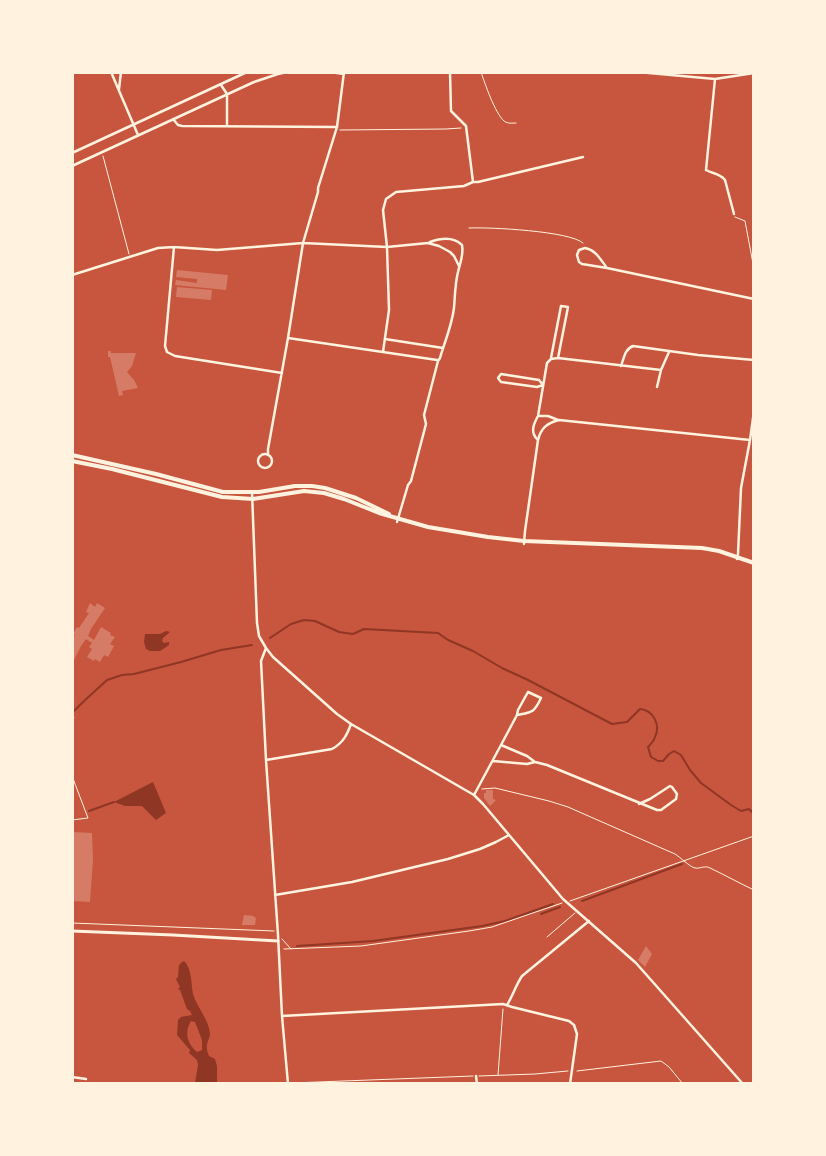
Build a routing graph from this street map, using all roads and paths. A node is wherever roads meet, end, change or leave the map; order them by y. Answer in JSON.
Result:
{"nodes":[{"id":1,"x":111,"y":72,"type":"edge"},
{"id":2,"x":121,"y":72,"type":"edge"},
{"id":3,"x":247,"y":72,"type":"edge"},
{"id":4,"x":287,"y":72,"type":"edge"},
{"id":5,"x":330,"y":72,"type":"edge"},
{"id":6,"x":450,"y":72,"type":"edge"},
{"id":7,"x":480,"y":72,"type":"edge"},
{"id":8,"x":638,"y":72,"type":"edge"},
{"id":9,"x":344,"y":73,"type":"edge"},
{"id":10,"x":754,"y":73,"type":"edge"},
{"id":11,"x":715,"y":79,"type":"junction"},
{"id":12,"x":221,"y":85,"type":"junction"},
{"id":13,"x":119,"y":90,"type":"junction"},
{"id":14,"x":226,"y":94,"type":"junction"},
{"id":15,"x":173,"y":119,"type":"junction"},
{"id":16,"x":516,"y":123,"type":"dead end"},
{"id":17,"x":134,"y":125,"type":"junction"},
{"id":18,"x":227,"y":126,"type":"junction"},
{"id":19,"x":466,"y":126,"type":"junction"},
{"id":20,"x":336,"y":129,"type":"junction"},
{"id":21,"x":138,"y":135,"type":"junction"},
{"id":22,"x":102,"y":152,"type":"junction"},
{"id":23,"x":72,"y":153,"type":"edge"},
{"id":24,"x":583,"y":157,"type":"dead end"},
{"id":25,"x":72,"y":166,"type":"edge"},
{"id":26,"x":472,"y":182,"type":"junction"},
{"id":27,"x":734,"y":214,"type":"joint"},
{"id":28,"x":469,"y":228,"type":"dead end"},
{"id":29,"x":303,"y":243,"type":"junction"},
{"id":30,"x":428,"y":243,"type":"junction"},
{"id":31,"x":174,"y":247,"type":"junction"},
{"id":32,"x":387,"y":247,"type":"junction"},
{"id":33,"x":586,"y":248,"type":"junction"},
{"id":34,"x":130,"y":257,"type":"junction"},
{"id":35,"x":459,"y":266,"type":"junction"},
{"id":36,"x":607,"y":268,"type":"junction"},
{"id":37,"x":754,"y":269,"type":"edge"},
{"id":38,"x":72,"y":275,"type":"edge"},
{"id":39,"x":754,"y":299,"type":"edge"},
{"id":40,"x":288,"y":338,"type":"junction"},
{"id":41,"x":385,"y":339,"type":"junction"},
{"id":42,"x":443,"y":348,"type":"junction"},
{"id":43,"x":383,"y":352,"type":"junction"},
{"id":44,"x":669,"y":352,"type":"junction"},
{"id":45,"x":558,"y":358,"type":"junction"},
{"id":46,"x":551,"y":359,"type":"junction"},
{"id":47,"x":438,"y":360,"type":"junction"},
{"id":48,"x":754,"y":360,"type":"edge"},
{"id":49,"x":621,"y":366,"type":"junction"},
{"id":50,"x":661,"y":370,"type":"junction"},
{"id":51,"x":282,"y":373,"type":"junction"},
{"id":52,"x":543,"y":385,"type":"junction"},
{"id":53,"x":656,"y":387,"type":"dead end"},
{"id":54,"x":754,"y":411,"type":"edge"},
{"id":55,"x":538,"y":416,"type":"junction"},
{"id":56,"x":559,"y":420,"type":"junction"},
{"id":57,"x":538,"y":440,"type":"junction"},
{"id":58,"x":750,"y":440,"type":"junction"},
{"id":59,"x":267,"y":454,"type":"junction"},
{"id":60,"x":72,"y":455,"type":"edge"},
{"id":61,"x":72,"y":461,"type":"edge"},
{"id":62,"x":252,"y":492,"type":"junction"},
{"id":63,"x":253,"y":499,"type":"junction"},
{"id":64,"x":380,"y":512,"type":"junction"},
{"id":65,"x":398,"y":520,"type":"junction"},
{"id":66,"x":524,"y":542,"type":"junction"},
{"id":67,"x":737,"y":558,"type":"junction"},
{"id":68,"x":754,"y":563,"type":"edge"},
{"id":69,"x":266,"y":648,"type":"junction"},
{"id":70,"x":516,"y":715,"type":"junction"},
{"id":71,"x":351,"y":724,"type":"junction"},
{"id":72,"x":501,"y":745,"type":"junction"},
{"id":73,"x":266,"y":760,"type":"junction"},
{"id":74,"x":493,"y":761,"type":"junction"},
{"id":75,"x":535,"y":762,"type":"junction"},
{"id":76,"x":72,"y":776,"type":"edge"},
{"id":77,"x":478,"y":789,"type":"junction"},
{"id":78,"x":474,"y":795,"type":"junction"},
{"id":79,"x":639,"y":804,"type":"junction"},
{"id":80,"x":72,"y":820,"type":"edge"},
{"id":81,"x":509,"y":835,"type":"junction"},
{"id":82,"x":754,"y":836,"type":"edge"},
{"id":83,"x":685,"y":860,"type":"junction"},
{"id":84,"x":754,"y":890,"type":"edge"},
{"id":85,"x":275,"y":896,"type":"junction"},
{"id":86,"x":566,"y":902,"type":"junction"},
{"id":87,"x":577,"y":911,"type":"junction"},
{"id":88,"x":589,"y":922,"type":"junction"},
{"id":89,"x":72,"y":923,"type":"edge"},
{"id":90,"x":72,"y":932,"type":"edge"},
{"id":91,"x":278,"y":935,"type":"junction"},
{"id":92,"x":547,"y":938,"type":"dead end"},
{"id":93,"x":278,"y":941,"type":"junction"},
{"id":94,"x":278,"y":949,"type":"junction"},
{"id":95,"x":292,"y":949,"type":"junction"},
{"id":96,"x":503,"y":1004,"type":"junction"},
{"id":97,"x":507,"y":1005,"type":"junction"},
{"id":98,"x":282,"y":1016,"type":"junction"},
{"id":99,"x":572,"y":1071,"type":"junction"},
{"id":100,"x":498,"y":1075,"type":"junction"},
{"id":101,"x":476,"y":1076,"type":"junction"},
{"id":102,"x":72,"y":1077,"type":"edge"},
{"id":103,"x":86,"y":1079,"type":"dead end"},
{"id":104,"x":288,"y":1083,"type":"edge"},
{"id":105,"x":477,"y":1084,"type":"edge"},
{"id":106,"x":570,"y":1084,"type":"edge"},
{"id":107,"x":683,"y":1084,"type":"edge"},
{"id":108,"x":742,"y":1084,"type":"edge"}],
"edges":[{"from":1,"to":13,"type":"street"},
{"from":2,"to":13,"type":"street"},
{"from":3,"to":12,"type":"street"},
{"from":4,"to":14,"type":"street"},
{"from":5,"to":9,"type":"street"},
{"from":6,"to":19,"type":"street"},
{"from":7,"to":16,"type":"path"},
{"from":8,"to":11,"type":"street"},
{"from":9,"to":20,"type":"street"},
{"from":10,"to":11,"type":"street"},
{"from":11,"to":27,"type":"street"},
{"from":12,"to":14,"type":"street"},
{"from":12,"to":17,"type":"street"},
{"from":13,"to":17,"type":"street"},
{"from":14,"to":15,"type":"street"},
{"from":14,"to":18,"type":"street"},
{"from":15,"to":18,"type":"street"},
{"from":15,"to":21,"type":"street"},
{"from":17,"to":21,"type":"street"},
{"from":17,"to":23,"type":"street"},
{"from":18,"to":20,"type":"street"},
{"from":19,"to":20,"type":"path"},
{"from":19,"to":26,"type":"street"},
{"from":20,"to":29,"type":"street"},
{"from":21,"to":22,"type":"street"},
{"from":22,"to":25,"type":"street"},
{"from":22,"to":34,"type":"path"},
{"from":24,"to":26,"type":"street"},
{"from":26,"to":32,"type":"street"},
{"from":27,"to":37,"type":"path"},
{"from":28,"to":33,"type":"path"},
{"from":29,"to":31,"type":"street"},
{"from":29,"to":32,"type":"street"},
{"from":29,"to":40,"type":"street"},
{"from":30,"to":32,"type":"street"},
{"from":30,"to":35,"type":"street"},
{"from":30,"to":35,"type":"street"},
{"from":31,"to":34,"type":"street"},
{"from":31,"to":51,"type":"street"},
{"from":32,"to":41,"type":"street"},
{"from":33,"to":36,"type":"street"},
{"from":33,"to":36,"type":"street"},
{"from":34,"to":38,"type":"street"},
{"from":35,"to":42,"type":"street"},
{"from":36,"to":39,"type":"street"},
{"from":40,"to":43,"type":"street"},
{"from":40,"to":51,"type":"street"},
{"from":41,"to":42,"type":"street"},
{"from":41,"to":43,"type":"street"},
{"from":42,"to":47,"type":"street"},
{"from":43,"to":47,"type":"street"},
{"from":44,"to":48,"type":"street"},
{"from":44,"to":49,"type":"street"},
{"from":44,"to":50,"type":"street"},
{"from":45,"to":46,"type":"street"},
{"from":45,"to":46,"type":"street"},
{"from":45,"to":49,"type":"street"},
{"from":46,"to":52,"type":"street"},
{"from":47,"to":65,"type":"street"},
{"from":49,"to":50,"type":"street"},
{"from":50,"to":53,"type":"street"},
{"from":51,"to":59,"type":"street"},
{"from":52,"to":52,"type":"street"},
{"from":52,"to":55,"type":"street"},
{"from":54,"to":58,"type":"street"},
{"from":55,"to":56,"type":"street"},
{"from":55,"to":57,"type":"street"},
{"from":56,"to":57,"type":"street"},
{"from":56,"to":58,"type":"street"},
{"from":57,"to":66,"type":"street"},
{"from":58,"to":67,"type":"street"},
{"from":59,"to":59,"type":"street"},
{"from":60,"to":62,"type":"main road"},
{"from":61,"to":63,"type":"main road"},
{"from":62,"to":63,"type":"street"},
{"from":62,"to":64,"type":"main road"},
{"from":63,"to":64,"type":"main road"},
{"from":63,"to":69,"type":"street"},
{"from":64,"to":65,"type":"main road"},
{"from":65,"to":66,"type":"main road"},
{"from":66,"to":67,"type":"main road"},
{"from":67,"to":68,"type":"main road"},
{"from":69,"to":71,"type":"street"},
{"from":69,"to":73,"type":"street"},
{"from":70,"to":70,"type":"street"},
{"from":70,"to":72,"type":"street"},
{"from":71,"to":73,"type":"street"},
{"from":71,"to":78,"type":"street"},
{"from":72,"to":74,"type":"street"},
{"from":72,"to":75,"type":"street"},
{"from":73,"to":85,"type":"street"},
{"from":74,"to":75,"type":"street"},
{"from":74,"to":77,"type":"street"},
{"from":75,"to":79,"type":"street"},
{"from":76,"to":80,"type":"path"},
{"from":77,"to":78,"type":"street"},
{"from":77,"to":83,"type":"path"},
{"from":78,"to":81,"type":"street"},
{"from":79,"to":79,"type":"street"},
{"from":81,"to":85,"type":"street"},
{"from":81,"to":86,"type":"street"},
{"from":82,"to":83,"type":"path"},
{"from":83,"to":84,"type":"path"},
{"from":83,"to":86,"type":"path"},
{"from":85,"to":91,"type":"street"},
{"from":86,"to":87,"type":"street"},
{"from":86,"to":95,"type":"path"},
{"from":87,"to":88,"type":"street"},
{"from":87,"to":92,"type":"path"},
{"from":88,"to":97,"type":"street"},
{"from":88,"to":108,"type":"street"},
{"from":89,"to":91,"type":"path"},
{"from":90,"to":93,"type":"street"},
{"from":91,"to":93,"type":"street"},
{"from":91,"to":95,"type":"path"},
{"from":93,"to":94,"type":"street"},
{"from":94,"to":95,"type":"path"},
{"from":94,"to":98,"type":"street"},
{"from":96,"to":97,"type":"street"},
{"from":96,"to":98,"type":"street"},
{"from":96,"to":100,"type":"path"},
{"from":97,"to":99,"type":"street"},
{"from":98,"to":104,"type":"street"},
{"from":99,"to":100,"type":"path"},
{"from":99,"to":106,"type":"street"},
{"from":99,"to":107,"type":"path"},
{"from":100,"to":101,"type":"path"},
{"from":101,"to":104,"type":"path"},
{"from":101,"to":105,"type":"street"},
{"from":102,"to":103,"type":"street"}]}
